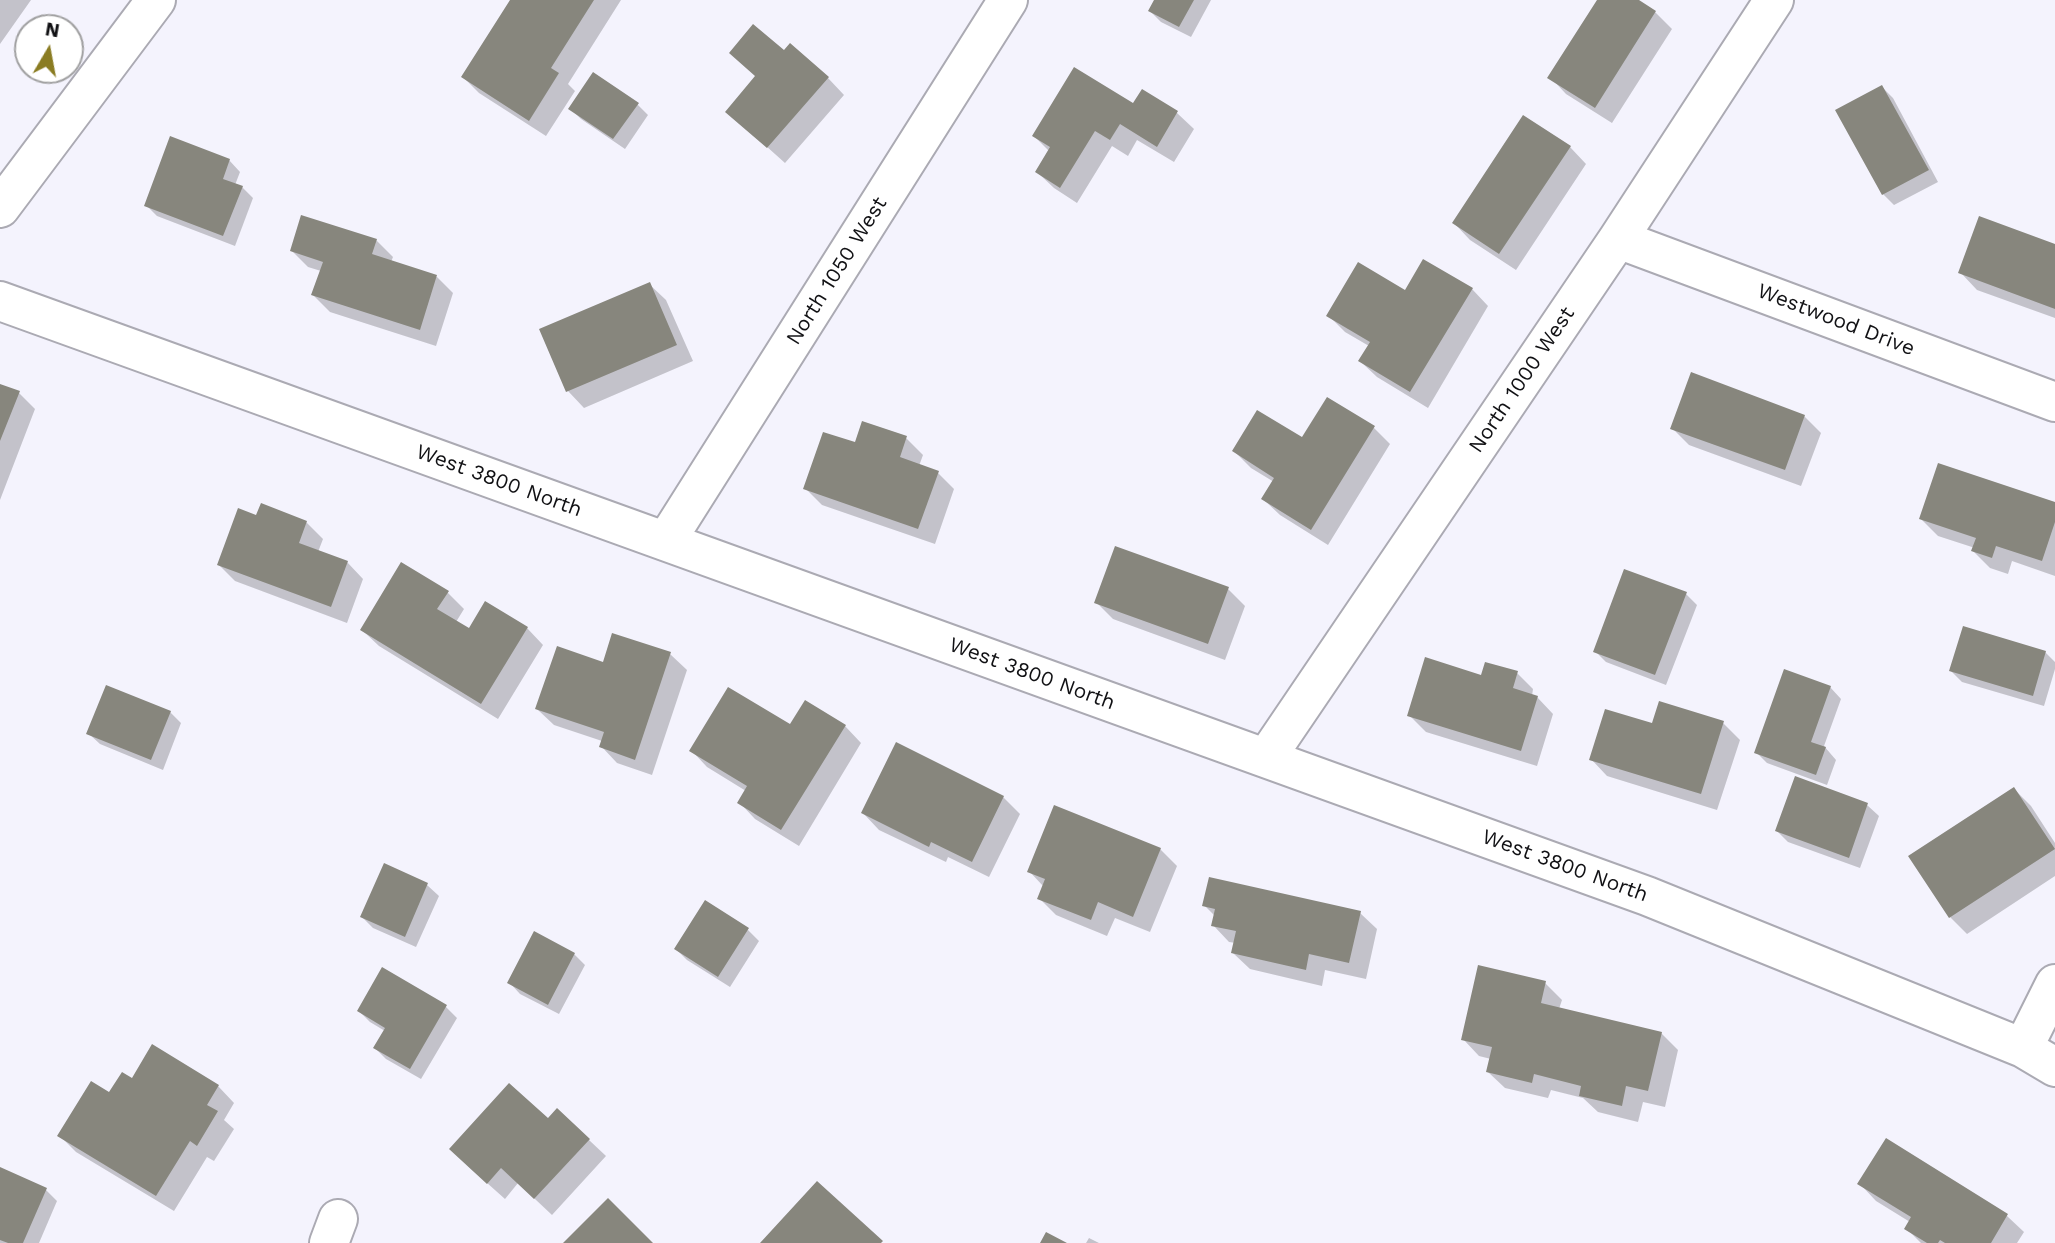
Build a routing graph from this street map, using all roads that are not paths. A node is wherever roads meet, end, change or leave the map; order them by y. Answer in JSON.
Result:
{"nodes":[{"id":1,"x":156,"y":0,"type":"edge"},
{"id":2,"x":1008,"y":0,"type":"edge"},
{"id":3,"x":1774,"y":0,"type":"edge"},
{"id":4,"x":0,"y":208,"type":"edge"},
{"id":5,"x":1618,"y":239,"type":"junction"},
{"id":6,"x":0,"y":301,"type":"edge"},
{"id":7,"x":2055,"y":402,"type":"edge"},
{"id":8,"x":666,"y":541,"type":"junction"},
{"id":9,"x":1266,"y":758,"type":"junction"},
{"id":10,"x":2055,"y":984,"type":"edge"},
{"id":11,"x":2023,"y":1048,"type":"junction"},
{"id":12,"x":2055,"y":1067,"type":"edge"}],
"edges":[{"from":1,"to":4,"type":"street"},
{"from":2,"to":8,"type":"street","name":"North 1050 West"},
{"from":3,"to":5,"type":"street","name":"North 1000 West"},
{"from":5,"to":7,"type":"street","name":"Westwood Drive"},
{"from":5,"to":9,"type":"street","name":"North 1000 West"},
{"from":6,"to":8,"type":"street","name":"West 3800 North"},
{"from":8,"to":9,"type":"street","name":"West 3800 North"},
{"from":9,"to":11,"type":"street","name":"West 3800 North"},
{"from":10,"to":11,"type":"street"},
{"from":11,"to":12,"type":"street","name":"West 3800 North"}]}
